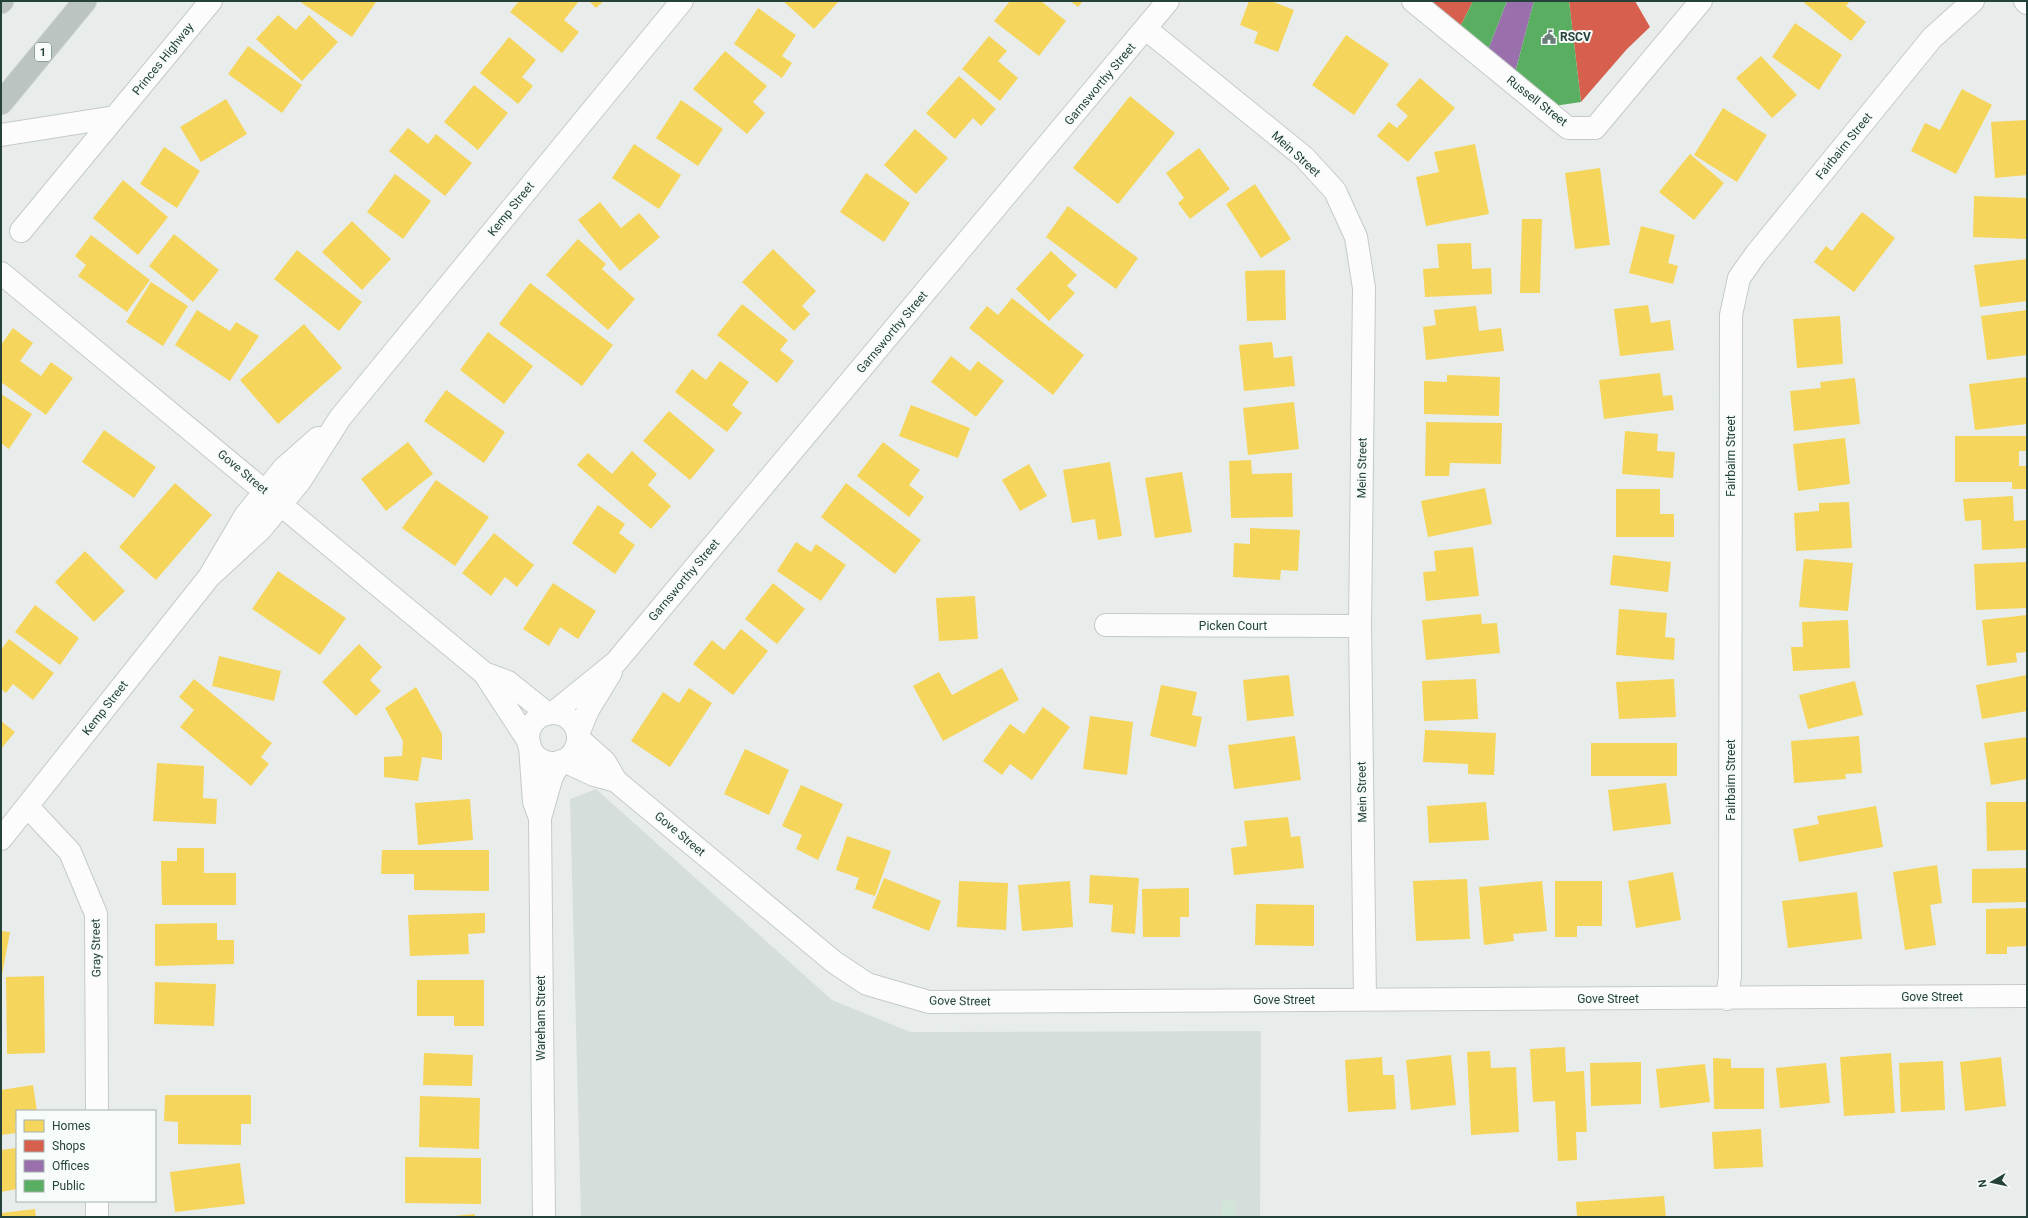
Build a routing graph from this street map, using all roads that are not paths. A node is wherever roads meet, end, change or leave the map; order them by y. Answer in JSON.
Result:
{"nodes":[{"id":1,"x":85,"y":1,"type":"edge"},
{"id":2,"x":211,"y":1,"type":"edge"},
{"id":3,"x":682,"y":1,"type":"edge"},
{"id":4,"x":1168,"y":1,"type":"edge"},
{"id":5,"x":1413,"y":1,"type":"edge"},
{"id":6,"x":1701,"y":1,"type":"edge"},
{"id":7,"x":1973,"y":1,"type":"edge"},
{"id":8,"x":1146,"y":29,"type":"junction"},
{"id":9,"x":1,"y":103,"type":"edge"},
{"id":10,"x":115,"y":117,"type":"junction"},
{"id":11,"x":1,"y":135,"type":"edge"},
{"id":12,"x":21,"y":231,"type":"dead end"},
{"id":13,"x":1,"y":272,"type":"edge"},
{"id":14,"x":273,"y":498,"type":"junction"},
{"id":15,"x":1106,"y":625,"type":"dead end"},
{"id":16,"x":1360,"y":626,"type":"junction"},
{"id":17,"x":616,"y":662,"type":"junction"},
{"id":18,"x":484,"y":673,"type":"junction"},
{"id":19,"x":551,"y":713,"type":"junction"},
{"id":20,"x":578,"y":736,"type":"junction"},
{"id":21,"x":530,"y":744,"type":"junction"},
{"id":22,"x":563,"y":761,"type":"junction"},
{"id":23,"x":616,"y":781,"type":"junction"},
{"id":24,"x":28,"y":807,"type":"junction"},
{"id":25,"x":540,"y":818,"type":"junction"},
{"id":26,"x":1,"y":839,"type":"edge"},
{"id":27,"x":2027,"y":996,"type":"edge"},
{"id":28,"x":1365,"y":999,"type":"junction"},
{"id":29,"x":1727,"y":999,"type":"junction"},
{"id":30,"x":97,"y":1110,"type":"edge"},
{"id":31,"x":97,"y":1202,"type":"edge"},
{"id":32,"x":97,"y":1217,"type":"edge"},
{"id":33,"x":544,"y":1217,"type":"edge"}],
"edges":[{"from":1,"to":9,"type":"highway","number":"1"},
{"from":2,"to":10,"type":"street","name":"Princes Highway"},
{"from":3,"to":14,"type":"street","name":"Kemp Street"},
{"from":4,"to":8,"type":"street","name":"Garnsworthy Street"},
{"from":5,"to":6,"type":"street","name":"Russell Street"},
{"from":7,"to":29,"type":"street","name":"Fairbairn Street"},
{"from":8,"to":16,"type":"street","name":"Mein Street"},
{"from":8,"to":17,"type":"street","name":"Garnsworthy Street"},
{"from":10,"to":11,"type":"street"},
{"from":10,"to":12,"type":"street","name":"Princes Highway"},
{"from":13,"to":14,"type":"street","name":"Gove Street"},
{"from":14,"to":18,"type":"street","name":"Gove Street"},
{"from":14,"to":24,"type":"street","name":"Kemp Street"},
{"from":15,"to":16,"type":"street","name":"Picken Court"},
{"from":16,"to":28,"type":"street","name":"Mein Street"},
{"from":17,"to":19,"type":"street","name":"Garnsworthy Street"},
{"from":17,"to":20,"type":"street","name":"Garnsworthy Street"},
{"from":18,"to":19,"type":"street","name":"Gove Street"},
{"from":18,"to":21,"type":"street","name":"Gove Street"},
{"from":19,"to":20,"type":"street"},
{"from":19,"to":21,"type":"street"},
{"from":20,"to":22,"type":"street"},
{"from":20,"to":23,"type":"street","name":"Gove Street"},
{"from":21,"to":22,"type":"street"},
{"from":21,"to":25,"type":"street","name":"Wareham Street"},
{"from":22,"to":23,"type":"street","name":"Gove Street"},
{"from":22,"to":25,"type":"street","name":"Wareham Street"},
{"from":23,"to":28,"type":"street","name":"Gove Street"},
{"from":24,"to":26,"type":"street","name":"Kemp Street"},
{"from":24,"to":30,"type":"street","name":"Gray Street"},
{"from":25,"to":33,"type":"street","name":"Wareham Street"},
{"from":27,"to":29,"type":"street","name":"Gove Street"},
{"from":28,"to":29,"type":"street","name":"Gove Street"},
{"from":31,"to":32,"type":"street"}]}
